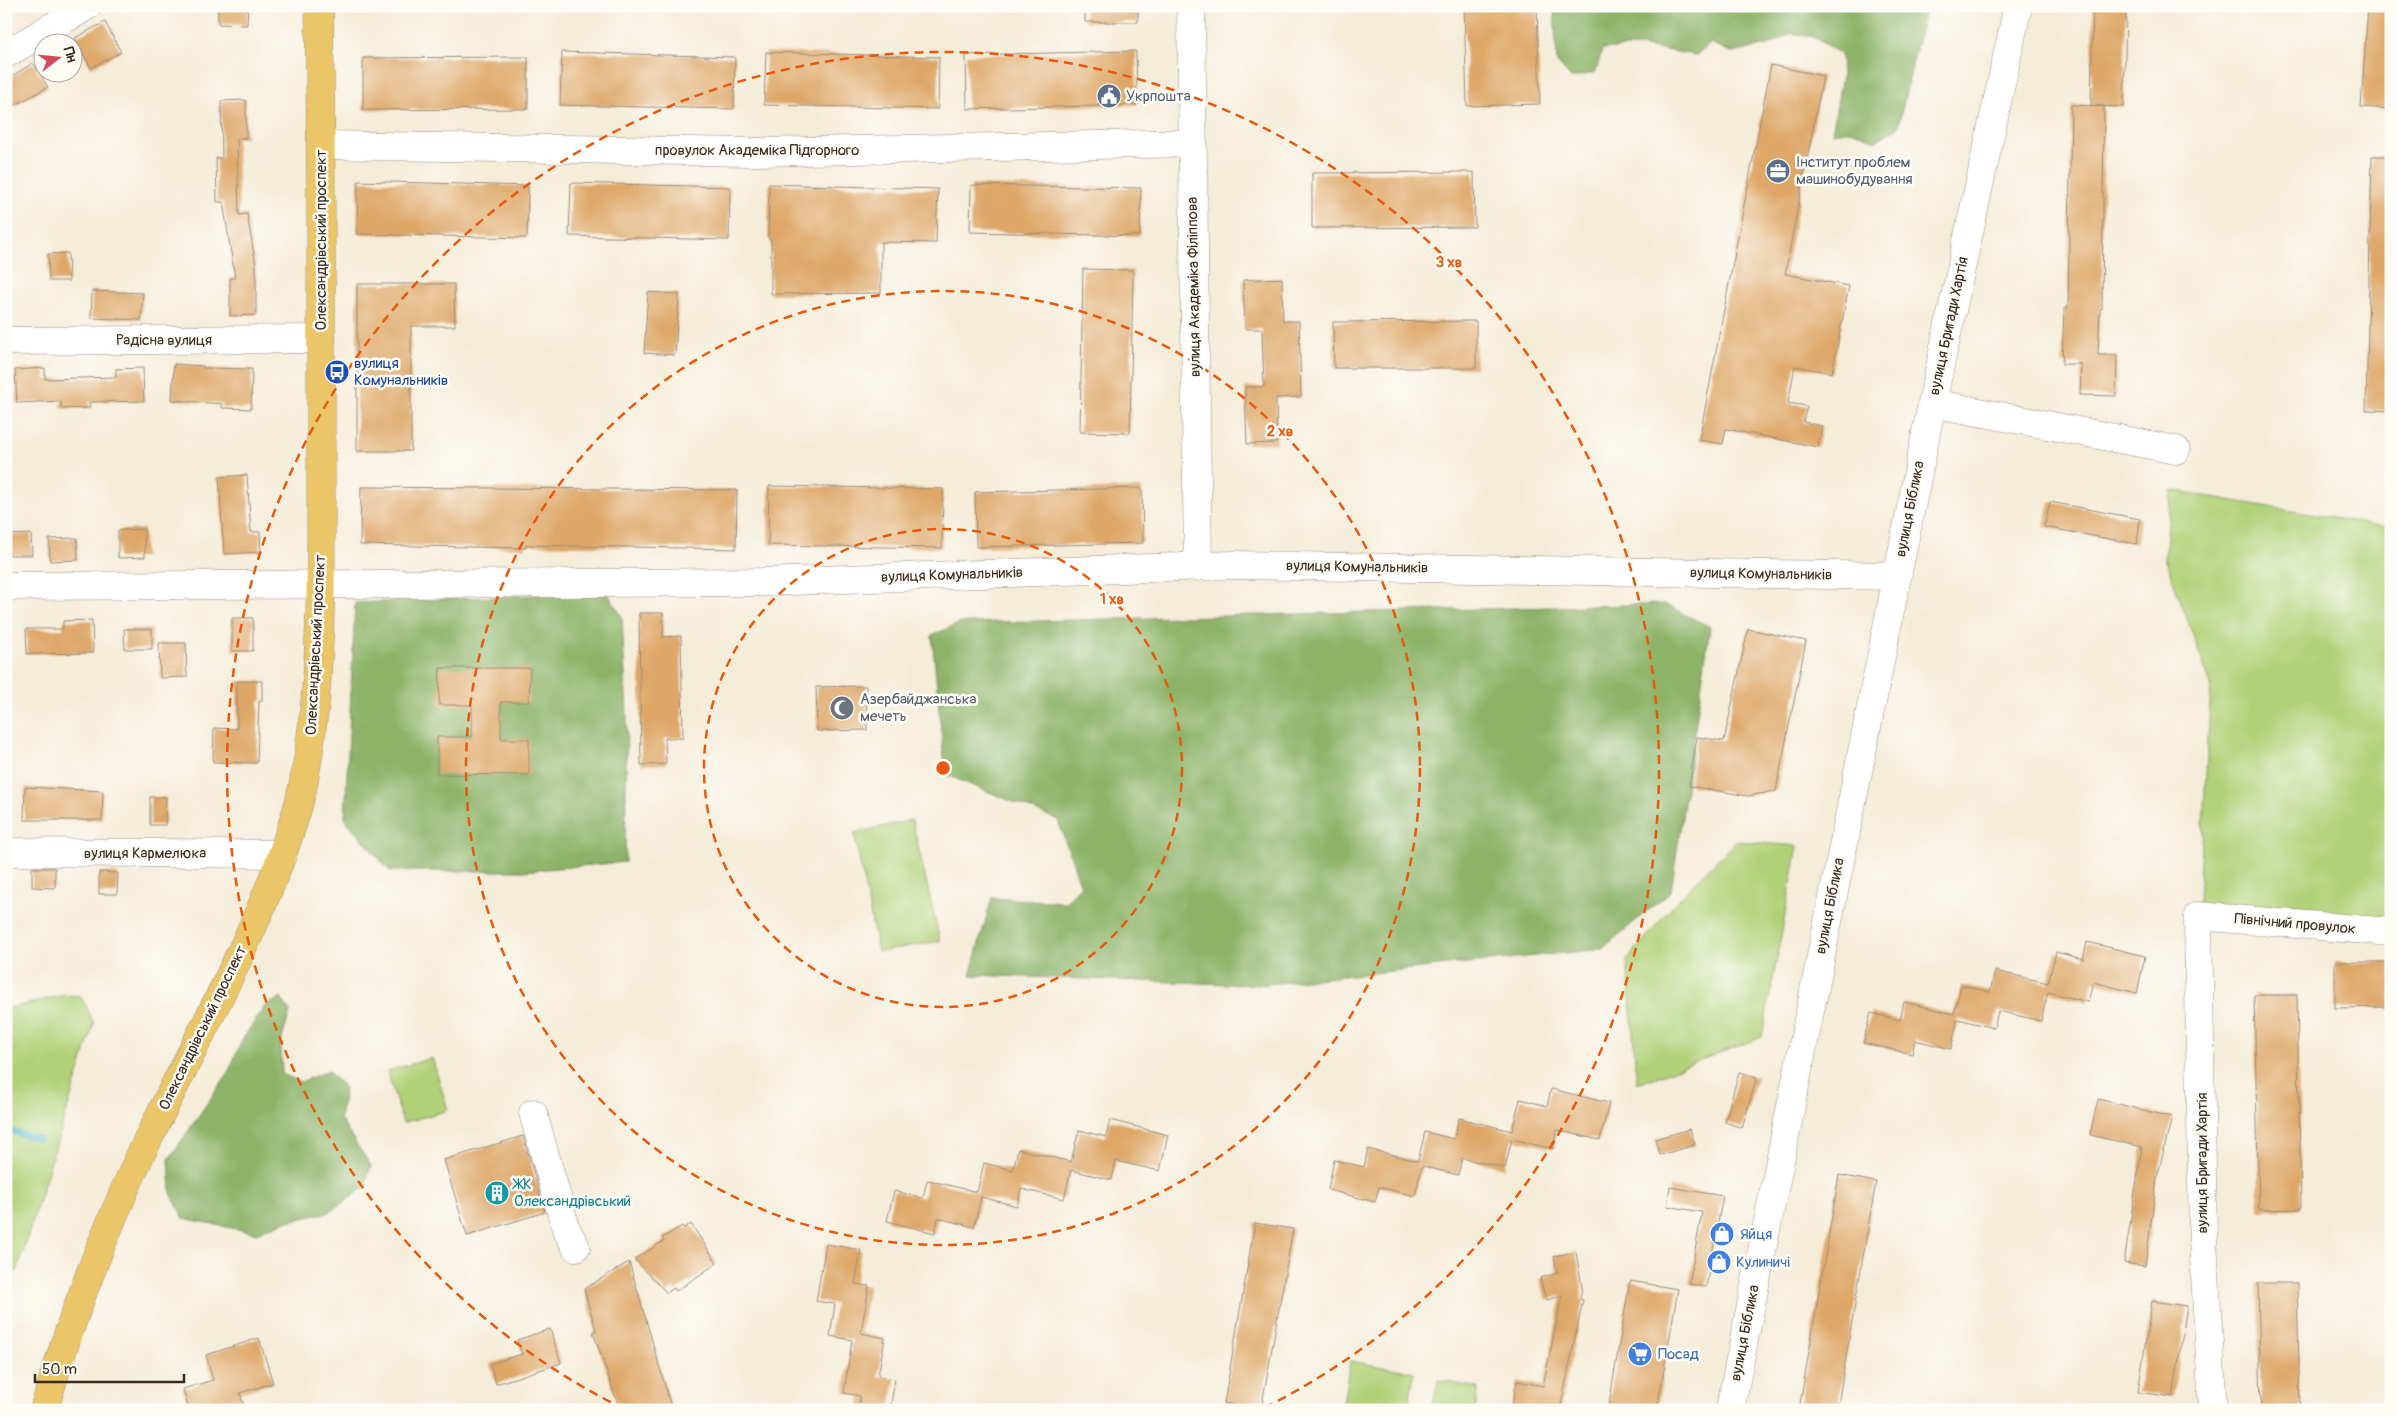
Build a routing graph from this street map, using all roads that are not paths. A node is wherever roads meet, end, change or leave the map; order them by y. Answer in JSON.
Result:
{"nodes":[{"id":1,"x":87,"y":6,"type":"edge"},
{"id":2,"x":319,"y":6,"type":"edge"},
{"id":3,"x":1191,"y":6,"type":"edge"},
{"id":4,"x":2018,"y":6,"type":"edge"},
{"id":5,"x":6,"y":54,"type":"edge"},
{"id":6,"x":1193,"y":143,"type":"junction"},
{"id":7,"x":321,"y":145,"type":"junction"},
{"id":8,"x":321,"y":340,"type":"junction"},
{"id":9,"x":6,"y":341,"type":"edge"},
{"id":10,"x":1932,"y":403,"type":"junction"},
{"id":11,"x":2176,"y":450,"type":"dead end"},
{"id":12,"x":1198,"y":567,"type":"junction"},
{"id":13,"x":1897,"y":576,"type":"junction"},
{"id":14,"x":321,"y":583,"type":"junction"},
{"id":15,"x":6,"y":586,"type":"edge"},
{"id":16,"x":6,"y":852,"type":"edge"},
{"id":17,"x":283,"y":854,"type":"junction"},
{"id":18,"x":2198,"y":916,"type":"joint"},
{"id":19,"x":2391,"y":932,"type":"edge"},
{"id":20,"x":533,"y":1113,"type":"dead end"},
{"id":21,"x":576,"y":1247,"type":"dead end"},
{"id":22,"x":44,"y":1410,"type":"edge"},
{"id":23,"x":1730,"y":1410,"type":"edge"},
{"id":24,"x":2213,"y":1410,"type":"edge"}],
"edges":[{"from":1,"to":5,"type":"street"},
{"from":2,"to":7,"type":"main road","name":"Олександрівський проспект"},
{"from":3,"to":6,"type":"street","name":"вулиця Академіка Філіппова"},
{"from":4,"to":10,"type":"street","name":"вулиця Бригади Хартія"},
{"from":6,"to":7,"type":"street","name":"провулок Академіка Підгорного"},
{"from":6,"to":12,"type":"street","name":"вулиця Академіка Філіппова"},
{"from":7,"to":8,"type":"main road","name":"Олександрівський проспект"},
{"from":8,"to":9,"type":"street","name":"Радісна вулиця"},
{"from":8,"to":14,"type":"main road","name":"Олександрівський проспект"},
{"from":10,"to":11,"type":"street","name":"вулиця Бригади Хартія"},
{"from":10,"to":13,"type":"street","name":"вулиця Біблика"},
{"from":12,"to":13,"type":"street","name":"вулиця Комунальників"},
{"from":12,"to":14,"type":"street","name":"вулиця Комунальників"},
{"from":13,"to":23,"type":"street","name":"вулиця Біблика"},
{"from":14,"to":15,"type":"street","name":"вулиця Комунальників"},
{"from":14,"to":17,"type":"main road","name":"Олександрівський проспект"},
{"from":16,"to":17,"type":"street","name":"вулиця Кармелюка"},
{"from":17,"to":22,"type":"main road","name":"Олександрівський проспект"},
{"from":18,"to":19,"type":"street","name":"Північний провулок"},
{"from":18,"to":24,"type":"street","name":"вулиця Бригади Хартія"},
{"from":20,"to":21,"type":"street"}]}
